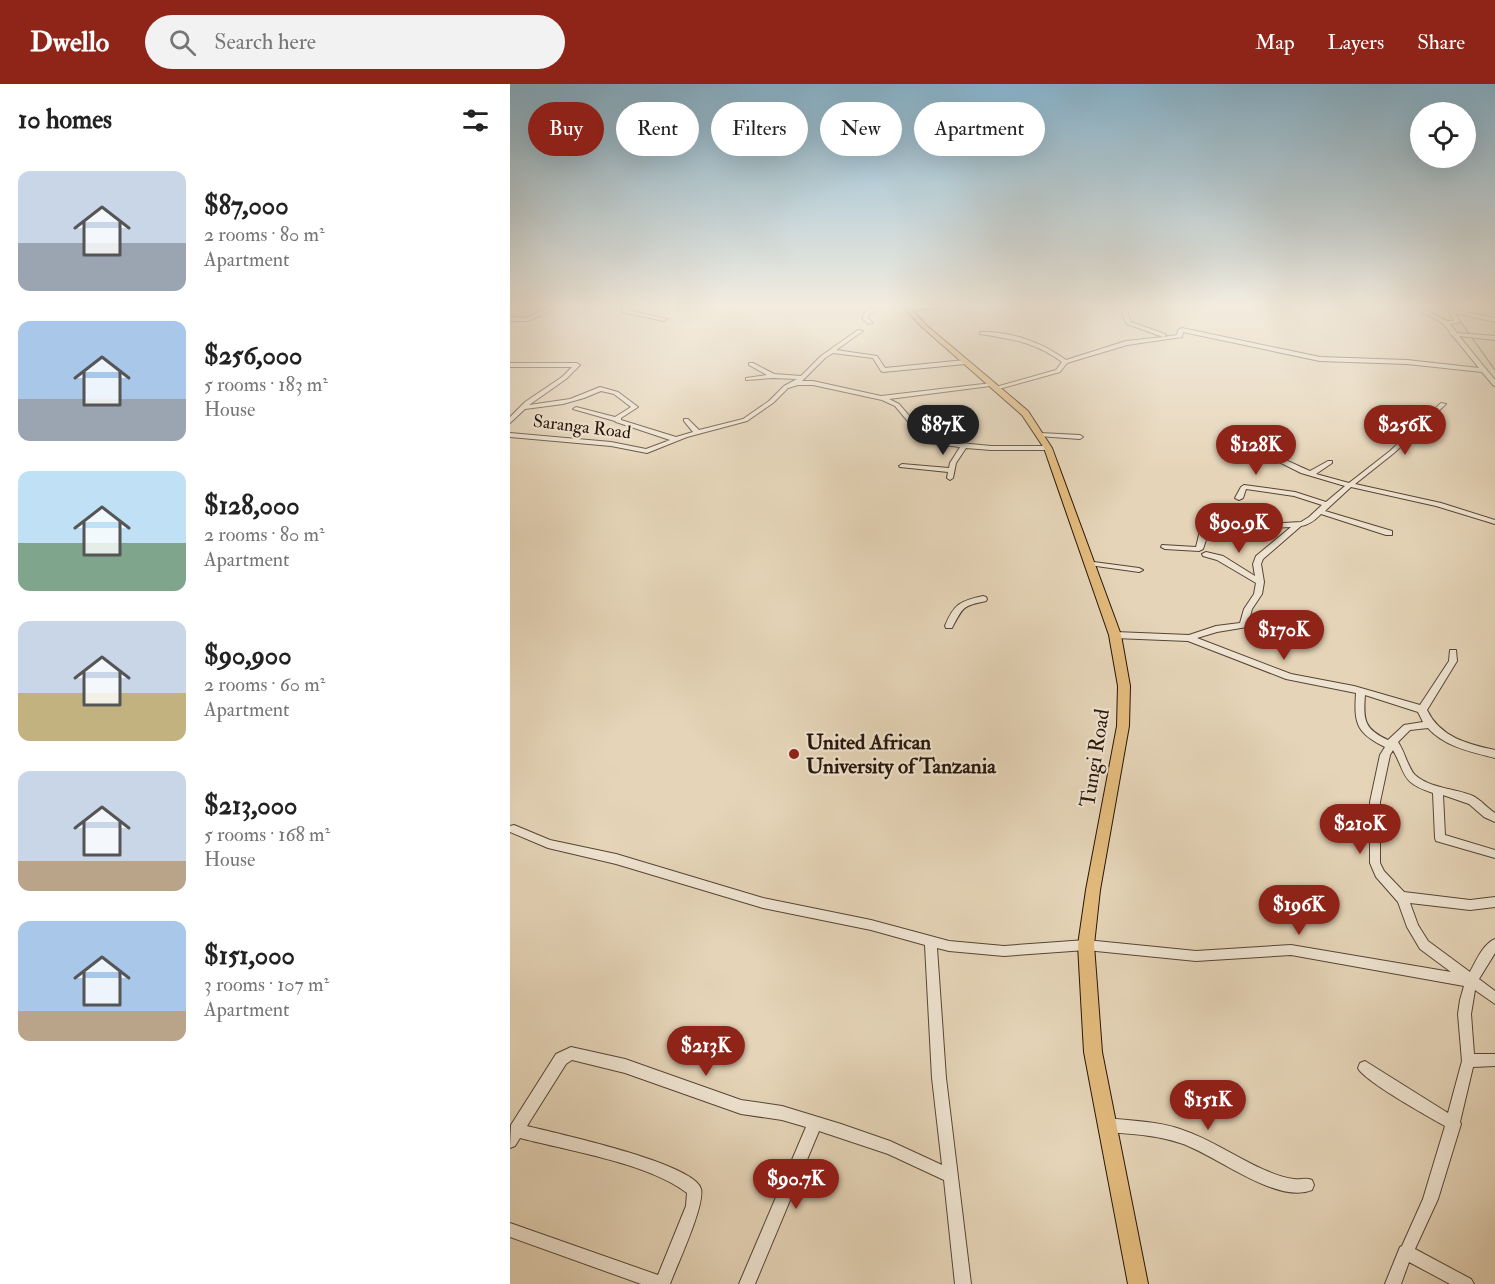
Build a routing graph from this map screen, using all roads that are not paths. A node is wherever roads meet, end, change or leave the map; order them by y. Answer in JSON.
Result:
{"nodes":[{"id":1,"x":820,"y":361,"type":"edge"},
{"id":2,"x":877,"y":361,"type":"edge"},
{"id":3,"x":1068,"y":361,"type":"edge"},
{"id":4,"x":1378,"y":361,"type":"edge"},
{"id":5,"x":1476,"y":361,"type":"edge"},
{"id":6,"x":965,"y":362,"type":"joint"},
{"id":7,"x":1065,"y":362,"type":"joint"},
{"id":8,"x":751,"y":364,"type":"dead end"},
{"id":9,"x":510,"y":365,"type":"edge"},
{"id":10,"x":1484,"y":370,"type":"junction"},
{"id":11,"x":773,"y":376,"type":"junction"},
{"id":12,"x":748,"y":379,"type":"dead end"},
{"id":13,"x":799,"y":381,"type":"junction"},
{"id":14,"x":1495,"y":384,"type":"edge"},
{"id":15,"x":993,"y":386,"type":"junction"},
{"id":16,"x":881,"y":398,"type":"junction"},
{"id":17,"x":1443,"y":404,"type":"dead end"},
{"id":18,"x":524,"y":406,"type":"junction"},
{"id":19,"x":576,"y":409,"type":"dead end"},
{"id":20,"x":616,"y":419,"type":"junction"},
{"id":21,"x":686,"y":420,"type":"dead end"},
{"id":22,"x":510,"y":422,"type":"edge"},
{"id":23,"x":698,"y":433,"type":"junction"},
{"id":24,"x":510,"y":435,"type":"edge"},
{"id":25,"x":1040,"y":435,"type":"junction"},
{"id":26,"x":1080,"y":437,"type":"dead end"},
{"id":27,"x":674,"y":439,"type":"junction"},
{"id":28,"x":964,"y":446,"type":"junction"},
{"id":29,"x":1048,"y":448,"type":"junction"},
{"id":30,"x":1267,"y":454,"type":"dead end"},
{"id":31,"x":1330,"y":462,"type":"dead end"},
{"id":32,"x":902,"y":466,"type":"dead end"},
{"id":33,"x":1311,"y":474,"type":"junction"},
{"id":34,"x":1349,"y":486,"type":"junction"},
{"id":35,"x":1239,"y":498,"type":"dead end"},
{"id":36,"x":1328,"y":505,"type":"junction"},
{"id":37,"x":1322,"y":512,"type":"junction"},
{"id":38,"x":1495,"y":522,"type":"edge"},
{"id":39,"x":1299,"y":524,"type":"junction"},
{"id":40,"x":1389,"y":533,"type":"dead end"},
{"id":41,"x":1165,"y":547,"type":"dead end"},
{"id":42,"x":1206,"y":554,"type":"dead end"},
{"id":43,"x":1089,"y":563,"type":"junction"},
{"id":44,"x":1139,"y":570,"type":"dead end"},
{"id":45,"x":1260,"y":582,"type":"junction"},
{"id":46,"x":982,"y":600,"type":"dead end"},
{"id":47,"x":949,"y":626,"type":"dead end"},
{"id":48,"x":1115,"y":635,"type":"junction"},
{"id":49,"x":1189,"y":638,"type":"junction"},
{"id":50,"x":1454,"y":652,"type":"dead end"},
{"id":51,"x":1361,"y":691,"type":"junction"},
{"id":52,"x":1422,"y":710,"type":"junction"},
{"id":53,"x":1428,"y":725,"type":"junction"},
{"id":54,"x":1391,"y":743,"type":"junction"},
{"id":55,"x":1495,"y":754,"type":"edge"},
{"id":56,"x":1437,"y":791,"type":"junction"},
{"id":57,"x":1495,"y":818,"type":"edge"},
{"id":58,"x":514,"y":829,"type":"dead end"},
{"id":59,"x":1495,"y":854,"type":"edge"},
{"id":60,"x":1402,"y":897,"type":"junction"},
{"id":61,"x":1495,"y":902,"type":"edge"},
{"id":62,"x":931,"y":941,"type":"junction"},
{"id":63,"x":1495,"y":944,"type":"edge"},
{"id":64,"x":1086,"y":945,"type":"junction"},
{"id":65,"x":1473,"y":982,"type":"junction"},
{"id":66,"x":1495,"y":998,"type":"edge"},
{"id":67,"x":1495,"y":1060,"type":"edge"},
{"id":68,"x":1468,"y":1061,"type":"junction"},
{"id":69,"x":1365,"y":1068,"type":"dead end"},
{"id":70,"x":815,"y":1123,"type":"junction"},
{"id":71,"x":1454,"y":1124,"type":"junction"},
{"id":72,"x":1107,"y":1125,"type":"junction"},
{"id":73,"x":513,"y":1136,"type":"edge"},
{"id":74,"x":948,"y":1175,"type":"junction"},
{"id":75,"x":1307,"y":1185,"type":"dead end"},
{"id":76,"x":510,"y":1230,"type":"edge"},
{"id":77,"x":1405,"y":1252,"type":"junction"},
{"id":78,"x":662,"y":1284,"type":"edge"},
{"id":79,"x":747,"y":1284,"type":"edge"},
{"id":80,"x":963,"y":1284,"type":"edge"},
{"id":81,"x":1138,"y":1284,"type":"edge"},
{"id":82,"x":1393,"y":1284,"type":"edge"},
{"id":83,"x":1466,"y":1284,"type":"edge"}],
"edges":[{"from":1,"to":13,"type":"street","name":"Saranga Road"},
{"from":2,"to":6,"type":"street"},
{"from":3,"to":7,"type":"street"},
{"from":4,"to":10,"type":"street"},
{"from":5,"to":10,"type":"street"},
{"from":6,"to":15,"type":"main road","name":"Tungi Road"},
{"from":7,"to":15,"type":"street"},
{"from":8,"to":11,"type":"street"},
{"from":9,"to":18,"type":"street"},
{"from":10,"to":14,"type":"street"},
{"from":11,"to":12,"type":"street"},
{"from":11,"to":13,"type":"street"},
{"from":13,"to":16,"type":"street"},
{"from":13,"to":23,"type":"street","name":"Saranga Road"},
{"from":15,"to":16,"type":"street"},
{"from":15,"to":25,"type":"main road","name":"Tungi Road"},
{"from":16,"to":28,"type":"street"},
{"from":17,"to":34,"type":"street"},
{"from":18,"to":20,"type":"street"},
{"from":18,"to":22,"type":"street"},
{"from":19,"to":20,"type":"street"},
{"from":20,"to":27,"type":"street"},
{"from":21,"to":23,"type":"street"},
{"from":23,"to":27,"type":"street","name":"Saranga Road"},
{"from":24,"to":27,"type":"street","name":"Saranga Road"},
{"from":25,"to":26,"type":"street"},
{"from":25,"to":29,"type":"main road","name":"Tungi Road"},
{"from":28,"to":29,"type":"street"},
{"from":28,"to":32,"type":"street"},
{"from":29,"to":43,"type":"main road","name":"Tungi Road"},
{"from":30,"to":33,"type":"street"},
{"from":31,"to":33,"type":"street"},
{"from":33,"to":34,"type":"street"},
{"from":34,"to":36,"type":"street"},
{"from":34,"to":38,"type":"street"},
{"from":35,"to":36,"type":"street"},
{"from":36,"to":37,"type":"street"},
{"from":37,"to":39,"type":"street"},
{"from":37,"to":40,"type":"street"},
{"from":39,"to":41,"type":"street"},
{"from":39,"to":45,"type":"street"},
{"from":42,"to":45,"type":"street"},
{"from":43,"to":44,"type":"street"},
{"from":43,"to":48,"type":"main road","name":"Tungi Road"},
{"from":45,"to":49,"type":"street"},
{"from":46,"to":47,"type":"street"},
{"from":48,"to":49,"type":"street"},
{"from":48,"to":64,"type":"main road","name":"Tungi Road"},
{"from":49,"to":51,"type":"street"},
{"from":50,"to":52,"type":"street"},
{"from":51,"to":52,"type":"street"},
{"from":51,"to":54,"type":"street"},
{"from":52,"to":53,"type":"street"},
{"from":53,"to":54,"type":"street"},
{"from":53,"to":55,"type":"street"},
{"from":54,"to":56,"type":"street"},
{"from":54,"to":60,"type":"street"},
{"from":56,"to":57,"type":"street"},
{"from":56,"to":59,"type":"street"},
{"from":58,"to":62,"type":"street"},
{"from":60,"to":61,"type":"street"},
{"from":60,"to":65,"type":"street"},
{"from":62,"to":64,"type":"street"},
{"from":62,"to":74,"type":"street"},
{"from":63,"to":65,"type":"street"},
{"from":64,"to":65,"type":"street"},
{"from":64,"to":72,"type":"main road","name":"Tungi Road"},
{"from":65,"to":66,"type":"street"},
{"from":65,"to":68,"type":"street"},
{"from":67,"to":68,"type":"street"},
{"from":68,"to":71,"type":"street"},
{"from":69,"to":71,"type":"street"},
{"from":70,"to":73,"type":"street"},
{"from":70,"to":74,"type":"street"},
{"from":70,"to":79,"type":"street"},
{"from":71,"to":77,"type":"street"},
{"from":72,"to":75,"type":"street"},
{"from":72,"to":81,"type":"main road","name":"Tungi Road"},
{"from":73,"to":78,"type":"street"},
{"from":74,"to":80,"type":"street"},
{"from":76,"to":78,"type":"street"},
{"from":77,"to":82,"type":"street"},
{"from":77,"to":83,"type":"street"}]}
